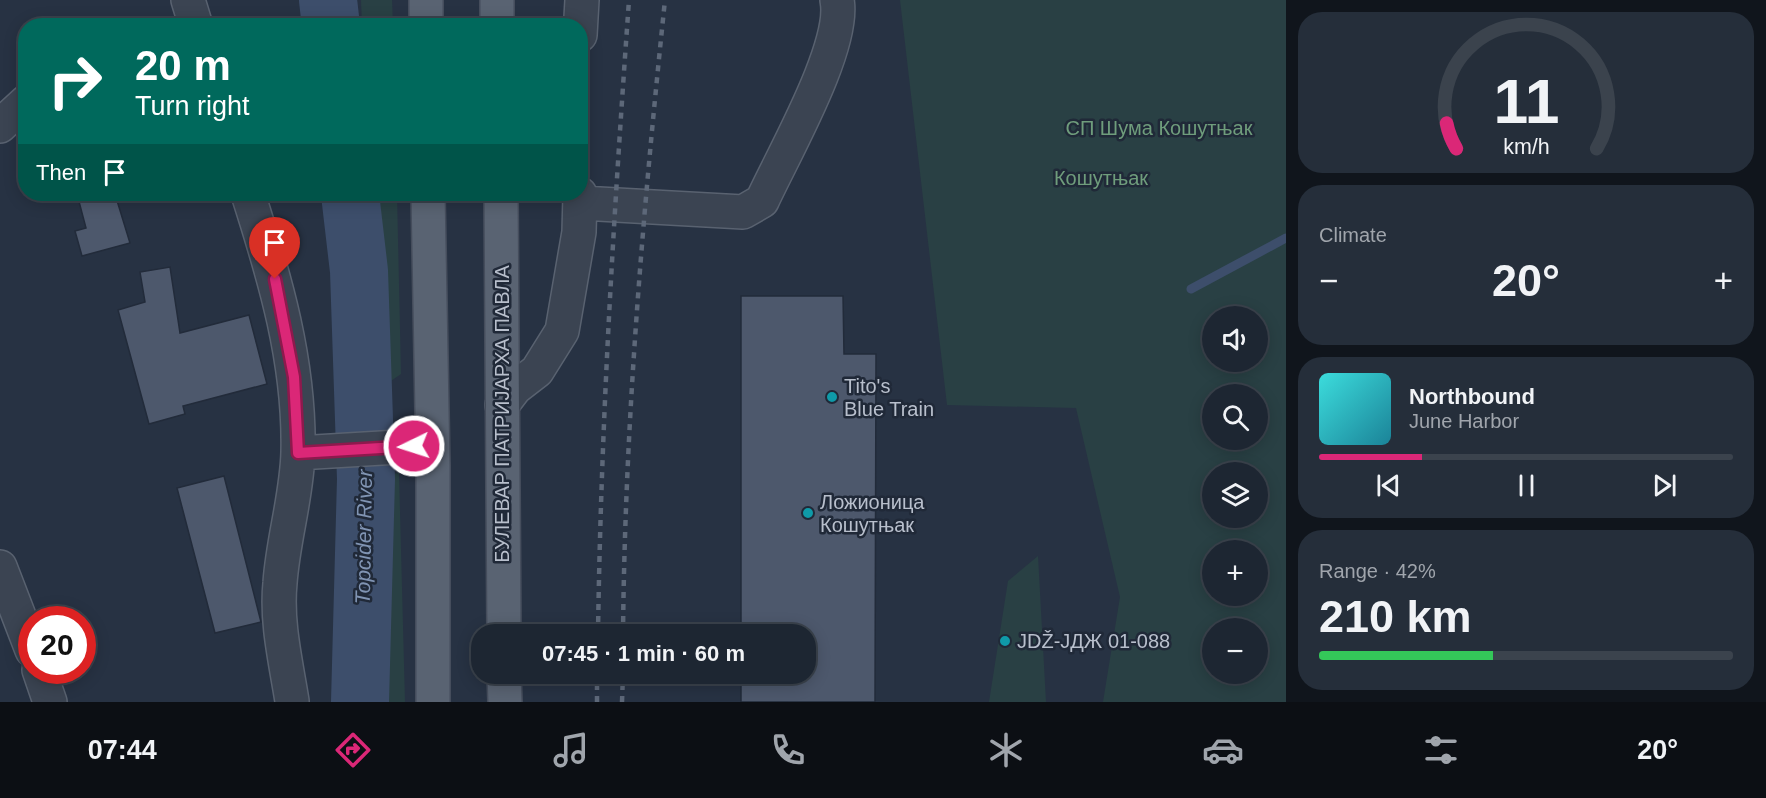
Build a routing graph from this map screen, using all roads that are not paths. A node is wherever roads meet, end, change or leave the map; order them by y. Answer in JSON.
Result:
{"nodes":[{"id":1,"x":426,"y":0,"type":"edge"},
{"id":2,"x":496,"y":0,"type":"edge"},
{"id":3,"x":582,"y":0,"type":"edge"},
{"id":4,"x":837,"y":0,"type":"edge"},
{"id":5,"x":426,"y":18,"type":"edge"},
{"id":6,"x":497,"y":18,"type":"edge"},
{"id":7,"x":581,"y":18,"type":"edge"},
{"id":8,"x":18,"y":109,"type":"edge"},
{"id":9,"x":0,"y":126,"type":"edge"},
{"id":10,"x":588,"y":199,"type":"edge"},
{"id":11,"x":250,"y":201,"type":"edge"},
{"id":12,"x":428,"y":201,"type":"edge"},
{"id":13,"x":501,"y":201,"type":"edge"},
{"id":14,"x":581,"y":201,"type":"edge"},
{"id":15,"x":502,"y":405,"type":"junction"},
{"id":16,"x":423,"y":445,"type":"junction"},
{"id":17,"x":311,"y":453,"type":"junction"},
{"id":18,"x":0,"y":567,"type":"edge"},
{"id":19,"x":18,"y":614,"type":"edge"},
{"id":20,"x":504,"y":624,"type":"edge"},
{"id":21,"x":44,"y":684,"type":"edge"},
{"id":22,"x":504,"y":684,"type":"edge"},
{"id":23,"x":292,"y":701,"type":"edge"},
{"id":24,"x":50,"y":702,"type":"edge"},
{"id":25,"x":433,"y":702,"type":"edge"},
{"id":26,"x":505,"y":702,"type":"edge"}],
"edges":[{"from":1,"to":5,"type":"main road"},
{"from":2,"to":6,"type":"main road"},
{"from":3,"to":7,"type":"lane"},
{"from":4,"to":10,"type":"lane"},
{"from":8,"to":9,"type":"lane"},
{"from":11,"to":17,"type":"lane"},
{"from":12,"to":16,"type":"main road"},
{"from":13,"to":15,"type":"main road","name":"БУЛЕВАР ПАТРИЈАРХА ПАВЛА"},
{"from":14,"to":15,"type":"lane"},
{"from":15,"to":20,"type":"main road","name":"БУЛЕВАР ПАТРИЈАРХА ПАВЛА"},
{"from":16,"to":17,"type":"lane"},
{"from":16,"to":25,"type":"main road"},
{"from":17,"to":23,"type":"lane"},
{"from":18,"to":19,"type":"lane"},
{"from":21,"to":24,"type":"lane"},
{"from":22,"to":26,"type":"main road"}]}
